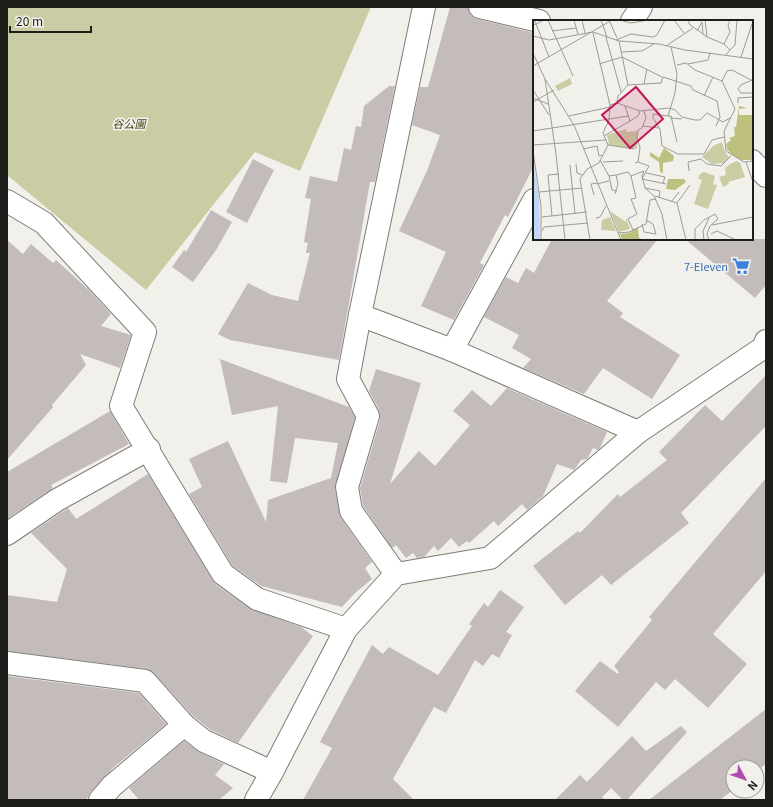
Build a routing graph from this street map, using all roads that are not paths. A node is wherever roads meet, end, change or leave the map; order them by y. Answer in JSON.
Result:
{"nodes":[{"id":1,"x":424,"y":7,"type":"edge"},
{"id":2,"x":480,"y":7,"type":"edge"},
{"id":3,"x":624,"y":7,"type":"edge"},
{"id":4,"x":641,"y":7,"type":"edge"},
{"id":5,"x":536,"y":20,"type":"edge"},
{"id":6,"x":627,"y":20,"type":"edge"},
{"id":7,"x":633,"y":20,"type":"edge"},
{"id":8,"x":753,"y":162,"type":"edge"},
{"id":9,"x":766,"y":176,"type":"edge"},
{"id":10,"x":7,"y":200,"type":"edge"},
{"id":11,"x":533,"y":202,"type":"edge"},
{"id":12,"x":360,"y":315,"type":"junction"},
{"id":13,"x":765,"y":347,"type":"edge"},
{"id":14,"x":452,"y":350,"type":"junction"},
{"id":15,"x":638,"y":432,"type":"junction"},
{"id":16,"x":149,"y":450,"type":"junction"},
{"id":17,"x":7,"y":534,"type":"edge"},
{"id":18,"x":396,"y":574,"type":"junction"},
{"id":19,"x":346,"y":629,"type":"junction"},
{"id":20,"x":7,"y":663,"type":"edge"},
{"id":21,"x":184,"y":725,"type":"junction"},
{"id":22,"x":272,"y":772,"type":"junction"},
{"id":23,"x":100,"y":800,"type":"edge"},
{"id":24,"x":256,"y":800,"type":"edge"}],
"edges":[{"from":1,"to":12,"type":"street"},
{"from":2,"to":5,"type":"street"},
{"from":3,"to":6,"type":"street"},
{"from":4,"to":7,"type":"street"},
{"from":8,"to":9,"type":"street"},
{"from":10,"to":16,"type":"street"},
{"from":11,"to":14,"type":"street"},
{"from":12,"to":14,"type":"street"},
{"from":12,"to":18,"type":"street"},
{"from":13,"to":15,"type":"street"},
{"from":14,"to":15,"type":"street"},
{"from":15,"to":18,"type":"street"},
{"from":16,"to":17,"type":"street"},
{"from":16,"to":19,"type":"street"},
{"from":18,"to":19,"type":"street"},
{"from":19,"to":22,"type":"street"},
{"from":20,"to":21,"type":"street"},
{"from":21,"to":22,"type":"street"},
{"from":21,"to":23,"type":"street"},
{"from":22,"to":24,"type":"street"}]}
